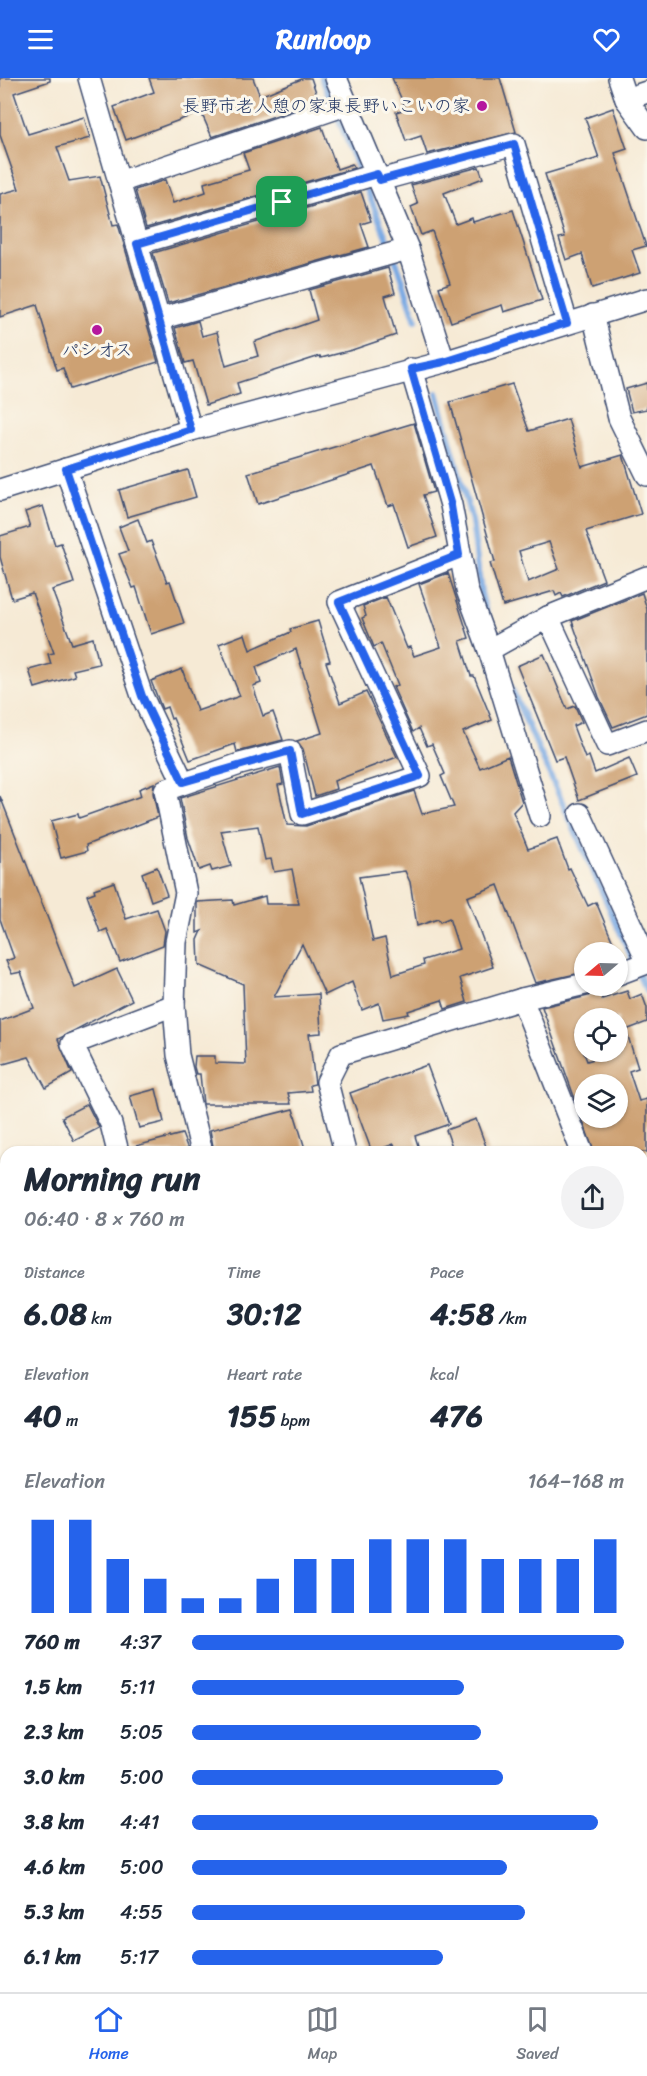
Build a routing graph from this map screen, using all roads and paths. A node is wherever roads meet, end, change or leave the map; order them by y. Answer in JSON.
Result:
{"nodes":[{"id":1,"x":89,"y":78,"type":"edge"},
{"id":2,"x":336,"y":78,"type":"edge"},
{"id":3,"x":619,"y":78,"type":"edge"},
{"id":4,"x":647,"y":92,"type":"edge"},
{"id":5,"x":626,"y":99,"type":"junction"},
{"id":6,"x":338,"y":107,"type":"junction"},
{"id":7,"x":647,"y":128,"type":"edge"},
{"id":8,"x":370,"y":178,"type":"junction"},
{"id":9,"x":119,"y":182,"type":"junction"},
{"id":10,"x":137,"y":244,"type":"junction"},
{"id":11,"x":399,"y":251,"type":"junction"},
{"id":12,"x":647,"y":299,"type":"edge"},
{"id":13,"x":593,"y":315,"type":"junction"},
{"id":14,"x":159,"y":319,"type":"junction"},
{"id":15,"x":567,"y":323,"type":"junction"},
{"id":16,"x":444,"y":362,"type":"junction"},
{"id":17,"x":411,"y":369,"type":"junction"},
{"id":18,"x":191,"y":430,"type":"junction"},
{"id":19,"x":66,"y":469,"type":"junction"},
{"id":20,"x":647,"y":475,"type":"edge"},
{"id":21,"x":0,"y":490,"type":"edge"},
{"id":22,"x":459,"y":555,"type":"junction"},
{"id":23,"x":647,"y":577,"type":"edge"},
{"id":24,"x":548,"y":617,"type":"junction"},
{"id":25,"x":489,"y":650,"type":"junction"},
{"id":26,"x":647,"y":730,"type":"edge"},
{"id":27,"x":183,"y":782,"type":"junction"},
{"id":28,"x":580,"y":814,"type":"dead end"},
{"id":29,"x":540,"y":816,"type":"dead end"},
{"id":30,"x":636,"y":966,"type":"edge"},
{"id":31,"x":574,"y":987,"type":"edge"},
{"id":32,"x":522,"y":999,"type":"junction"},
{"id":33,"x":174,"y":1005,"type":"junction"},
{"id":34,"x":116,"y":1146,"type":"edge"},
{"id":35,"x":201,"y":1146,"type":"edge"},
{"id":36,"x":343,"y":1146,"type":"edge"},
{"id":37,"x":580,"y":1146,"type":"edge"}],
"edges":[{"from":1,"to":9,"type":"street"},
{"from":2,"to":6,"type":"street"},
{"from":3,"to":5,"type":"street"},
{"from":4,"to":5,"type":"street"},
{"from":5,"to":7,"type":"street"},
{"from":6,"to":8,"type":"street"},
{"from":6,"to":9,"type":"street"},
{"from":8,"to":10,"type":"street"},
{"from":8,"to":11,"type":"street"},
{"from":8,"to":15,"type":"street"},
{"from":9,"to":10,"type":"street"},
{"from":10,"to":14,"type":"street"},
{"from":11,"to":14,"type":"street"},
{"from":11,"to":16,"type":"street"},
{"from":12,"to":13,"type":"street"},
{"from":13,"to":15,"type":"street"},
{"from":13,"to":20,"type":"street"},
{"from":14,"to":18,"type":"street"},
{"from":15,"to":16,"type":"street"},
{"from":16,"to":17,"type":"street"},
{"from":17,"to":18,"type":"street"},
{"from":17,"to":22,"type":"street"},
{"from":18,"to":19,"type":"street"},
{"from":19,"to":21,"type":"street"},
{"from":19,"to":27,"type":"street"},
{"from":22,"to":25,"type":"street"},
{"from":22,"to":27,"type":"street"},
{"from":23,"to":24,"type":"street"},
{"from":24,"to":25,"type":"street"},
{"from":24,"to":26,"type":"street"},
{"from":25,"to":29,"type":"street"},
{"from":27,"to":33,"type":"street"},
{"from":28,"to":30,"type":"street"},
{"from":31,"to":32,"type":"street"},
{"from":32,"to":36,"type":"street"},
{"from":32,"to":37,"type":"street"},
{"from":33,"to":34,"type":"street"},
{"from":33,"to":35,"type":"street"}]}
